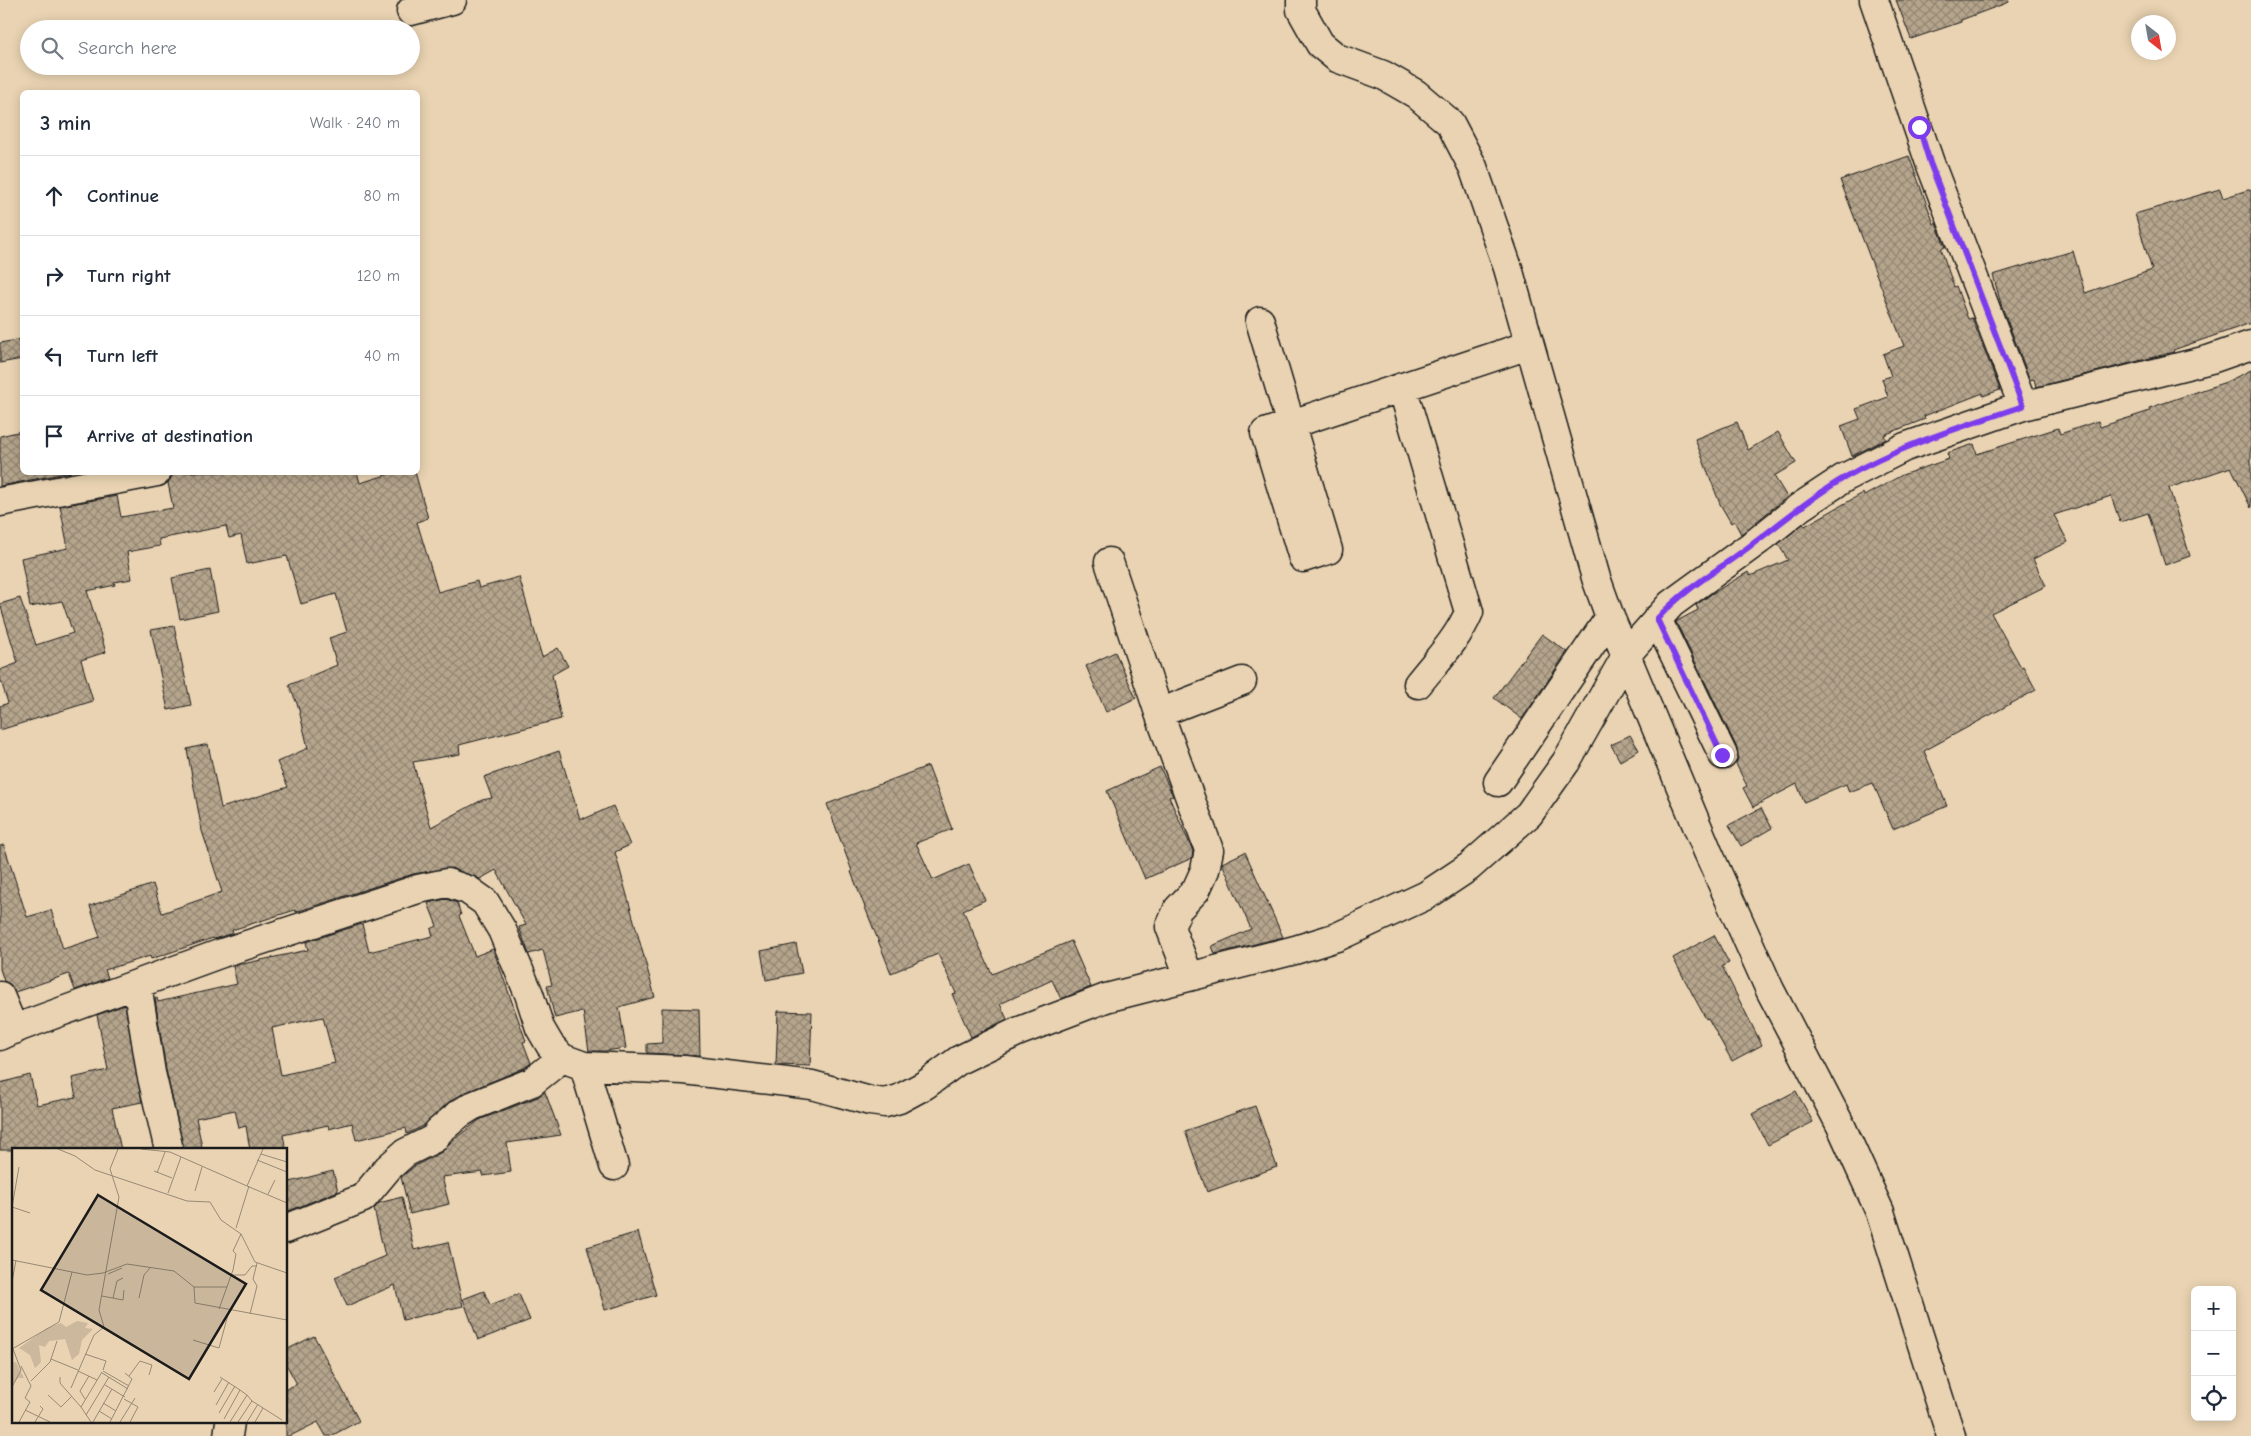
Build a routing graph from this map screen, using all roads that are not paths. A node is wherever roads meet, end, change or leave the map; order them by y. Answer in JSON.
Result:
{"nodes":[{"id":1,"x":452,"y":0,"type":"edge"},
{"id":2,"x":1301,"y":0,"type":"edge"},
{"id":3,"x":1874,"y":0,"type":"edge"},
{"id":4,"x":411,"y":11,"type":"dead end"},
{"id":5,"x":1260,"y":322,"type":"dead end"},
{"id":6,"x":1529,"y":345,"type":"junction"},
{"id":7,"x":2251,"y":345,"type":"edge"},
{"id":8,"x":1402,"y":387,"type":"junction"},
{"id":9,"x":2023,"y":406,"type":"junction"},
{"id":10,"x":141,"y":475,"type":"edge"},
{"id":11,"x":0,"y":502,"type":"edge"},
{"id":12,"x":1109,"y":562,"type":"dead end"},
{"id":13,"x":1610,"y":617,"type":"junction"},
{"id":14,"x":1657,"y":619,"type":"junction"},
{"id":15,"x":1627,"y":654,"type":"junction"},
{"id":16,"x":1242,"y":680,"type":"dead end"},
{"id":17,"x":1418,"y":684,"type":"dead end"},
{"id":18,"x":1159,"y":713,"type":"junction"},
{"id":19,"x":1722,"y":755,"type":"dead end"},
{"id":20,"x":1498,"y":782,"type":"dead end"},
{"id":21,"x":1189,"y":976,"type":"junction"},
{"id":22,"x":138,"y":984,"type":"junction"},
{"id":23,"x":0,"y":996,"type":"edge"},
{"id":24,"x":7,"y":1033,"type":"edge"},
{"id":25,"x":573,"y":1062,"type":"junction"},
{"id":26,"x":169,"y":1148,"type":"edge"},
{"id":27,"x":614,"y":1166,"type":"dead end"},
{"id":28,"x":288,"y":1228,"type":"edge"},
{"id":29,"x":1951,"y":1436,"type":"edge"}],
"edges":[{"from":1,"to":4,"type":"street"},
{"from":2,"to":6,"type":"street"},
{"from":3,"to":9,"type":"street"},
{"from":5,"to":8,"type":"street"},
{"from":6,"to":8,"type":"street"},
{"from":6,"to":13,"type":"street"},
{"from":7,"to":9,"type":"street"},
{"from":8,"to":17,"type":"street"},
{"from":9,"to":14,"type":"street"},
{"from":10,"to":11,"type":"street"},
{"from":12,"to":18,"type":"street"},
{"from":13,"to":15,"type":"street"},
{"from":13,"to":20,"type":"street"},
{"from":14,"to":15,"type":"street"},
{"from":14,"to":19,"type":"street"},
{"from":15,"to":21,"type":"street"},
{"from":15,"to":29,"type":"street"},
{"from":16,"to":18,"type":"street"},
{"from":18,"to":21,"type":"street"},
{"from":21,"to":25,"type":"street"},
{"from":22,"to":24,"type":"street"},
{"from":22,"to":25,"type":"street"},
{"from":22,"to":26,"type":"street"},
{"from":23,"to":24,"type":"street"},
{"from":25,"to":27,"type":"street"},
{"from":25,"to":28,"type":"street"}]}
